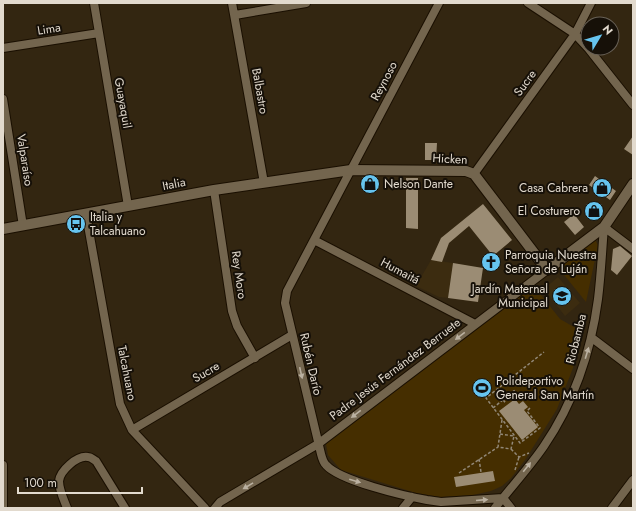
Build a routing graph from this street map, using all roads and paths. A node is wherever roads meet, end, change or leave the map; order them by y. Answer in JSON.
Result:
{"nodes":[{"id":1,"x":94,"y":3,"type":"edge"},
{"id":2,"x":232,"y":3,"type":"edge"},
{"id":3,"x":306,"y":3,"type":"edge"},
{"id":4,"x":439,"y":3,"type":"edge"},
{"id":5,"x":528,"y":3,"type":"edge"},
{"id":6,"x":591,"y":3,"type":"edge"},
{"id":7,"x":234,"y":15,"type":"junction"},
{"id":8,"x":99,"y":33,"type":"junction"},
{"id":9,"x":576,"y":34,"type":"junction"},
{"id":10,"x":580,"y":39,"type":"edge"},
{"id":11,"x":3,"y":48,"type":"edge"},
{"id":12,"x":594,"y":56,"type":"edge"},
{"id":13,"x":3,"y":99,"type":"edge"},
{"id":14,"x":633,"y":105,"type":"edge"},
{"id":15,"x":351,"y":170,"type":"junction"},
{"id":16,"x":474,"y":174,"type":"junction"},
{"id":17,"x":264,"y":183,"type":"junction"},
{"id":18,"x":633,"y":184,"type":"edge"},
{"id":19,"x":214,"y":190,"type":"junction"},
{"id":20,"x":128,"y":206,"type":"junction"},
{"id":21,"x":86,"y":214,"type":"junction"},
{"id":22,"x":23,"y":226,"type":"junction"},
{"id":23,"x":604,"y":227,"type":"junction"},
{"id":24,"x":3,"y":229,"type":"edge"},
{"id":25,"x":314,"y":240,"type":"junction"},
{"id":26,"x":633,"y":249,"type":"edge"},
{"id":27,"x":547,"y":270,"type":"junction"},
{"id":28,"x":475,"y":324,"type":"junction"},
{"id":29,"x":292,"y":335,"type":"junction"},
{"id":30,"x":592,"y":338,"type":"junction"},
{"id":31,"x":544,"y":352,"type":"dead end"},
{"id":32,"x":255,"y":358,"type":"junction"},
{"id":33,"x":633,"y":369,"type":"edge"},
{"id":34,"x":515,"y":390,"type":"dead end"},
{"id":35,"x":513,"y":392,"type":"junction"},
{"id":36,"x":516,"y":396,"type":"dead end"},
{"id":37,"x":503,"y":400,"type":"junction"},
{"id":38,"x":506,"y":403,"type":"dead end"},
{"id":39,"x":493,"y":408,"type":"junction"},
{"id":40,"x":530,"y":408,"type":"dead end"},
{"id":41,"x":502,"y":420,"type":"junction"},
{"id":42,"x":132,"y":430,"type":"junction"},
{"id":43,"x":500,"y":434,"type":"junction"},
{"id":44,"x":514,"y":436,"type":"junction"},
{"id":45,"x":318,"y":444,"type":"junction"},
{"id":46,"x":543,"y":446,"type":"junction"},
{"id":47,"x":498,"y":447,"type":"junction"},
{"id":48,"x":511,"y":449,"type":"junction"},
{"id":49,"x":479,"y":459,"type":"junction"},
{"id":50,"x":3,"y":465,"type":"edge"},
{"id":51,"x":481,"y":472,"type":"dead end"},
{"id":52,"x":459,"y":473,"type":"dead end"},
{"id":53,"x":633,"y":480,"type":"edge"},
{"id":54,"x":412,"y":497,"type":"junction"},
{"id":55,"x":503,"y":498,"type":"junction"},
{"id":56,"x":3,"y":508,"type":"edge"},
{"id":57,"x":67,"y":508,"type":"edge"},
{"id":58,"x":125,"y":508,"type":"edge"},
{"id":59,"x":205,"y":508,"type":"edge"},
{"id":60,"x":214,"y":508,"type":"edge"},
{"id":61,"x":403,"y":508,"type":"edge"},
{"id":62,"x":495,"y":508,"type":"edge"},
{"id":63,"x":511,"y":508,"type":"edge"},
{"id":64,"x":612,"y":508,"type":"edge"}],
"edges":[{"from":1,"to":8,"type":"street","name":"Guayaquil"},
{"from":2,"to":7,"type":"street","name":"Balbastro"},
{"from":3,"to":7,"type":"street"},
{"from":4,"to":15,"type":"street","name":"Reynoso"},
{"from":5,"to":9,"type":"street"},
{"from":6,"to":9,"type":"street","name":"Sucre"},
{"from":7,"to":17,"type":"street","name":"Balbastro"},
{"from":8,"to":11,"type":"street","name":"Lima"},
{"from":8,"to":20,"type":"street","name":"Guayaquil"},
{"from":9,"to":10,"type":"street"},
{"from":9,"to":16,"type":"street","name":"Sucre"},
{"from":12,"to":14,"type":"street"},
{"from":13,"to":22,"type":"street","name":"Valparaíso"},
{"from":15,"to":16,"type":"street","name":"Hicken"},
{"from":15,"to":17,"type":"street","name":"Italia"},
{"from":15,"to":25,"type":"street","name":"Rubén Darío"},
{"from":16,"to":27,"type":"street","name":"Hicken"},
{"from":17,"to":19,"type":"street","name":"Italia"},
{"from":18,"to":23,"type":"street","name":"Riobamba"},
{"from":19,"to":20,"type":"street","name":"Italia"},
{"from":19,"to":32,"type":"street","name":"Rey Moro"},
{"from":20,"to":21,"type":"street","name":"Italia"},
{"from":21,"to":22,"type":"street","name":"Italia"},
{"from":21,"to":42,"type":"street","name":"Talcahuano"},
{"from":22,"to":24,"type":"street","name":"Italia"},
{"from":23,"to":26,"type":"street"},
{"from":23,"to":27,"type":"street","name":"Padre Jesús Fernández Berruete"},
{"from":23,"to":30,"type":"street","name":"Riobamba"},
{"from":25,"to":28,"type":"street","name":"Humaitá"},
{"from":25,"to":29,"type":"street","name":"Rubén Darío"},
{"from":27,"to":28,"type":"street","name":"Padre Jesús Fernández Berruete"},
{"from":28,"to":45,"type":"street","name":"Padre Jesús Fernández Berruete","one_way":true},
{"from":29,"to":32,"type":"street","name":"Sucre"},
{"from":29,"to":45,"type":"street","name":"Rubén Darío","one_way":true},
{"from":30,"to":33,"type":"street"},
{"from":46,"to":30,"type":"street","name":"Riobamba","one_way":true},
{"from":31,"to":39,"type":"path"},
{"from":32,"to":42,"type":"street","name":"Sucre"},
{"from":34,"to":35,"type":"path"},
{"from":35,"to":36,"type":"path"},
{"from":35,"to":37,"type":"path"},
{"from":37,"to":38,"type":"path"},
{"from":37,"to":39,"type":"path"},
{"from":39,"to":41,"type":"path"},
{"from":40,"to":44,"type":"path"},
{"from":41,"to":43,"type":"path"},
{"from":41,"to":44,"type":"path"},
{"from":42,"to":59,"type":"street","name":"Talcahuano"},
{"from":43,"to":44,"type":"path"},
{"from":43,"to":47,"type":"path"},
{"from":44,"to":48,"type":"path"},
{"from":45,"to":54,"type":"street","name":"Rubén Darío","one_way":true},
{"from":45,"to":60,"type":"street","name":"Padre Jesús Fernández Berruete","one_way":true},
{"from":46,"to":48,"type":"path"},
{"from":55,"to":46,"type":"street","name":"Riobamba","one_way":true},
{"from":47,"to":48,"type":"path"},
{"from":47,"to":49,"type":"path"},
{"from":49,"to":51,"type":"path"},
{"from":49,"to":52,"type":"path"},
{"from":50,"to":56,"type":"street"},
{"from":53,"to":64,"type":"street"},
{"from":54,"to":55,"type":"street","name":"Rubén Darío","one_way":true},
{"from":54,"to":61,"type":"street"},
{"from":55,"to":62,"type":"street","name":"Riobamba"},
{"from":55,"to":63,"type":"street"},
{"from":57,"to":58,"type":"street"}]}
